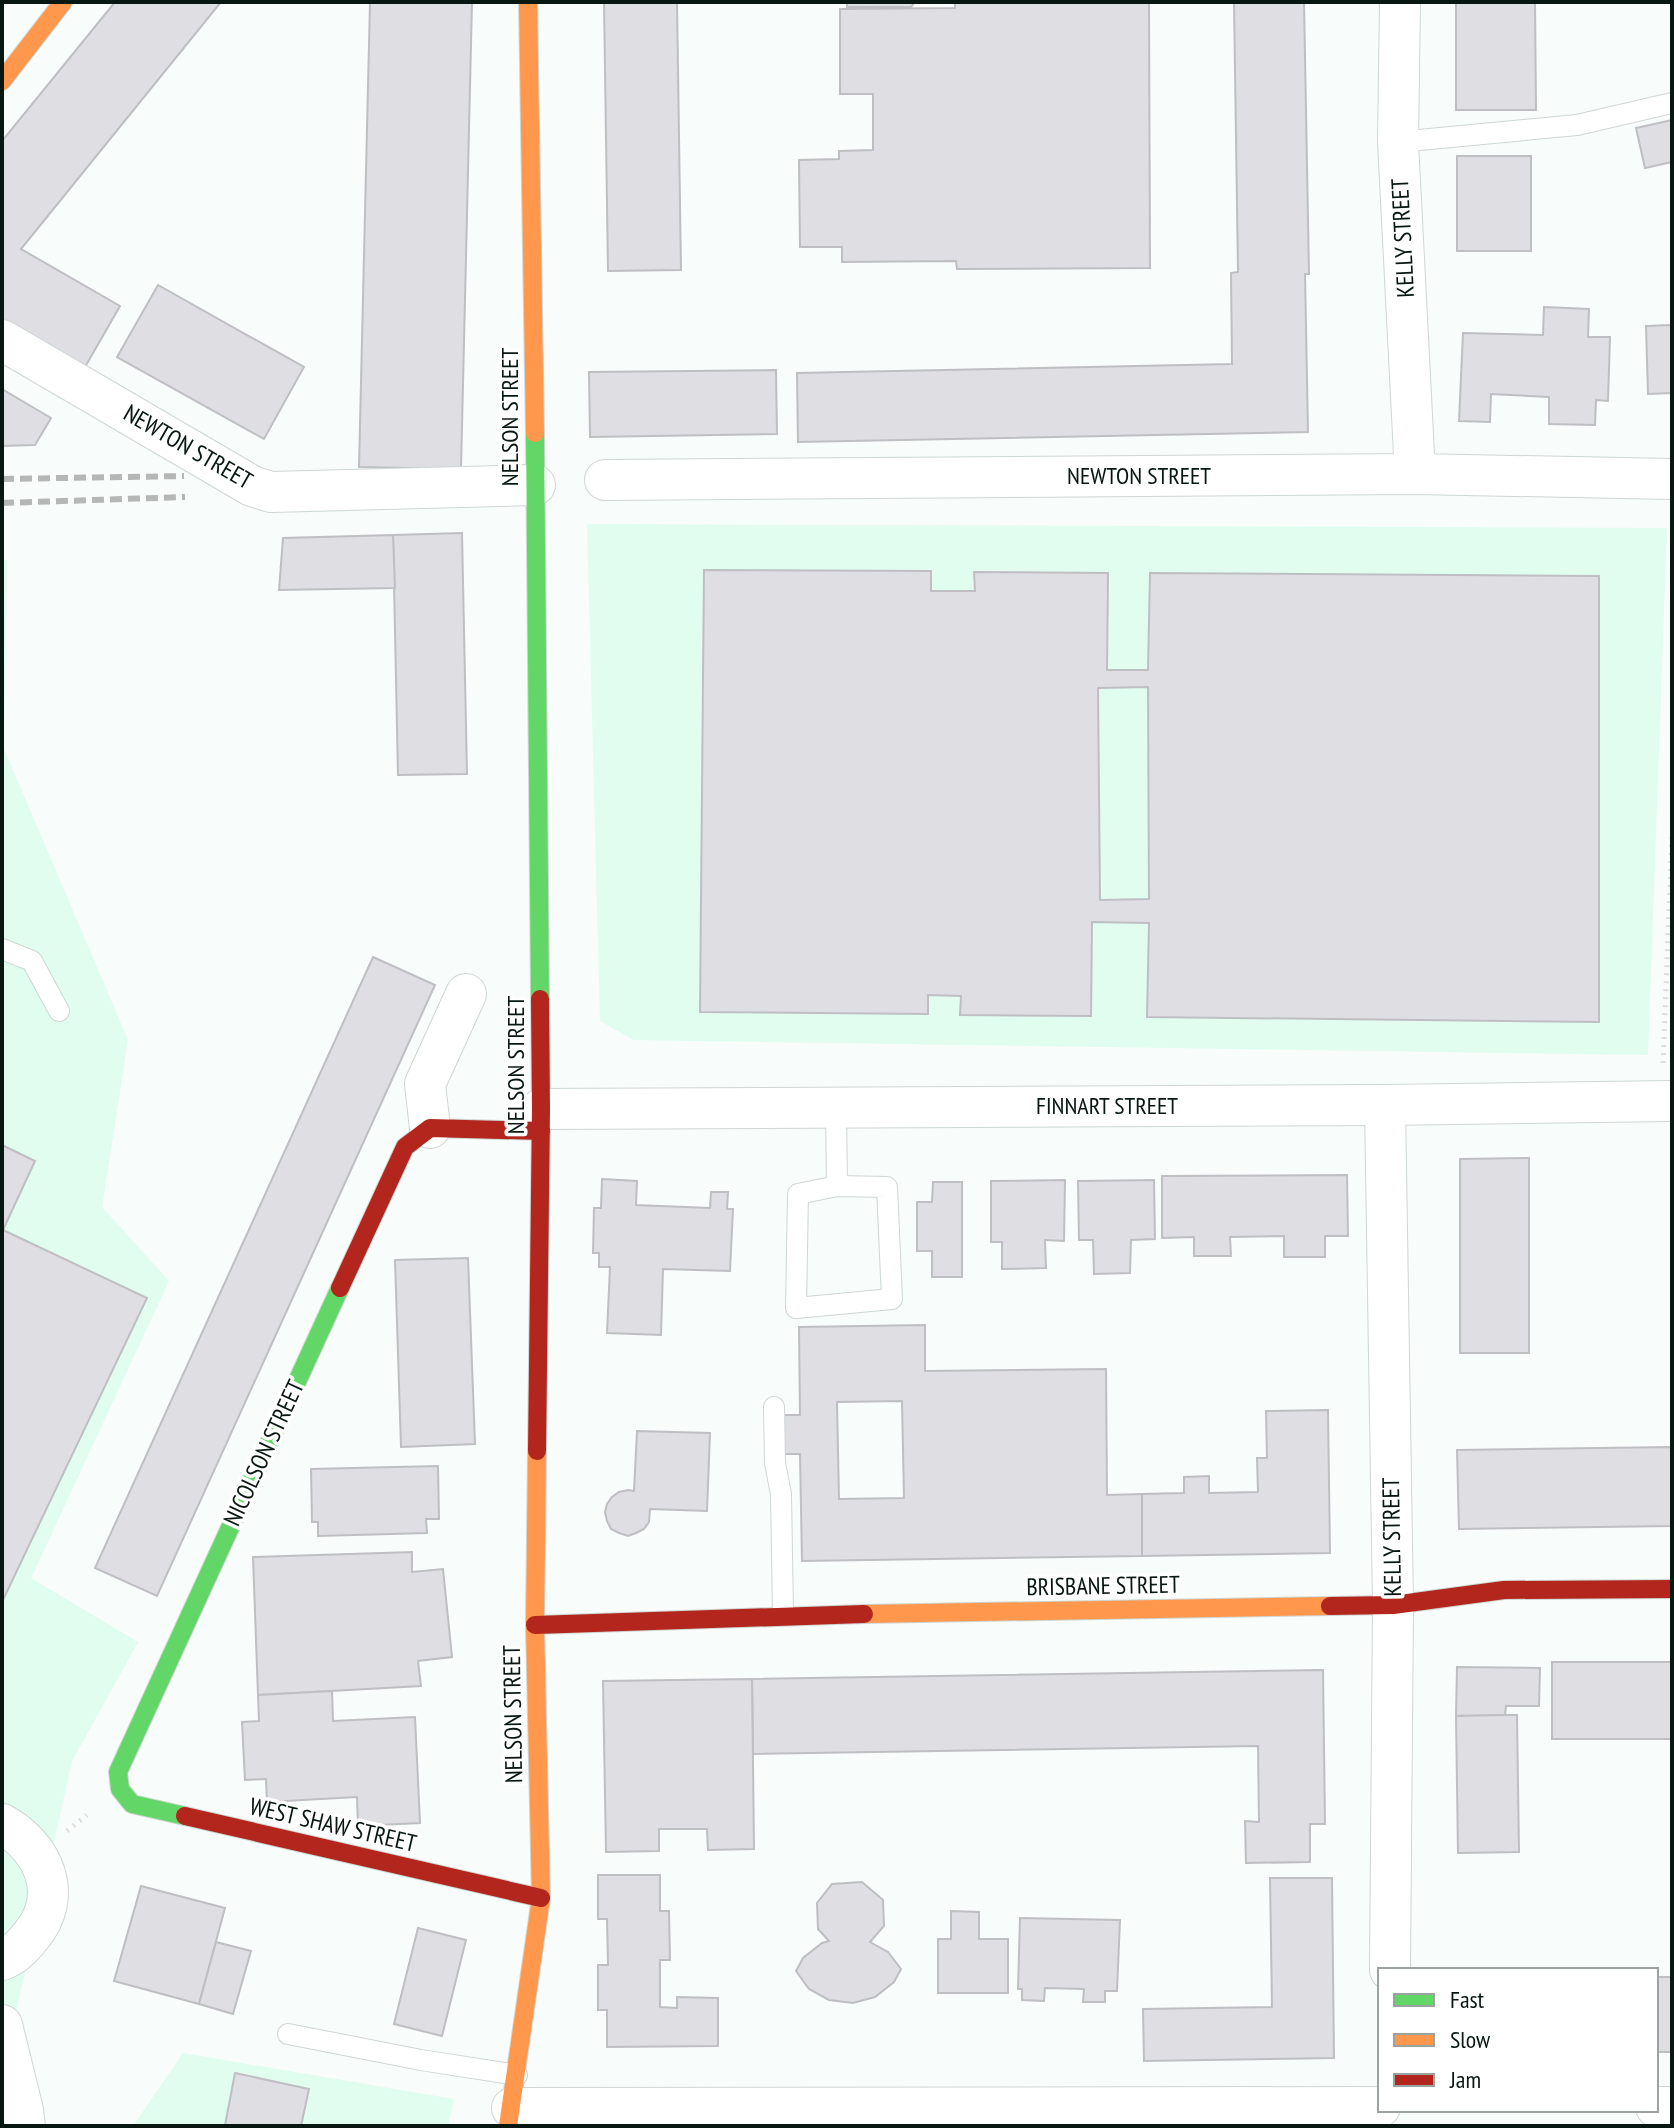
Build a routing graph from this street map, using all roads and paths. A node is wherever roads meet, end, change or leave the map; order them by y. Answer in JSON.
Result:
{"nodes":[{"id":1,"x":63,"y":2,"type":"edge"},
{"id":2,"x":528,"y":2,"type":"edge"},
{"id":3,"x":1400,"y":2,"type":"edge"},
{"id":4,"x":2,"y":81,"type":"edge"},
{"id":5,"x":1672,"y":103,"type":"edge"},
{"id":6,"x":1398,"y":142,"type":"junction"},
{"id":7,"x":2,"y":340,"type":"edge"},
{"id":8,"x":1415,"y":474,"type":"junction"},
{"id":9,"x":1672,"y":479,"type":"edge"},
{"id":10,"x":605,"y":480,"type":"dead end"},
{"id":11,"x":535,"y":485,"type":"junction"},
{"id":12,"x":1672,"y":836,"type":"edge"},
{"id":13,"x":2,"y":949,"type":"edge"},
{"id":14,"x":466,"y":994,"type":"dead end"},
{"id":15,"x":59,"y":1011,"type":"dead end"},
{"id":16,"x":1667,"y":1102,"type":"edge"},
{"id":17,"x":1385,"y":1105,"type":"junction"},
{"id":18,"x":836,"y":1107,"type":"junction"},
{"id":19,"x":541,"y":1120,"type":"junction"},
{"id":20,"x":430,"y":1128,"type":"junction"},
{"id":21,"x":837,"y":1186,"type":"junction"},
{"id":22,"x":774,"y":1407,"type":"dead end"},
{"id":23,"x":1672,"y":1589,"type":"edge"},
{"id":24,"x":1393,"y":1605,"type":"junction"},
{"id":25,"x":783,"y":1615,"type":"junction"},
{"id":26,"x":535,"y":1625,"type":"junction"},
{"id":27,"x":120,"y":1789,"type":"junction"},
{"id":28,"x":2,"y":1824,"type":"edge"},
{"id":29,"x":38,"y":1854,"type":"junction"},
{"id":30,"x":541,"y":1898,"type":"junction"},
{"id":31,"x":2,"y":1960,"type":"edge"},
{"id":32,"x":1390,"y":1968,"type":"edge"},
{"id":33,"x":2,"y":2025,"type":"edge"},
{"id":34,"x":288,"y":2034,"type":"dead end"},
{"id":35,"x":2,"y":2035,"type":"edge"},
{"id":36,"x":512,"y":2103,"type":"edge"},
{"id":37,"x":1378,"y":2107,"type":"edge"},
{"id":38,"x":25,"y":2126,"type":"edge"}],
"edges":[{"from":1,"to":4,"type":"main road"},
{"from":2,"to":11,"type":"main road","name":"NELSON STREET"},
{"from":3,"to":6,"type":"street","name":"KELLY STREET"},
{"from":5,"to":6,"type":"lane"},
{"from":6,"to":8,"type":"street","name":"KELLY STREET"},
{"from":7,"to":11,"type":"street","name":"NEWTON STREET"},
{"from":8,"to":9,"type":"street","name":"NEWTON STREET"},
{"from":8,"to":10,"type":"street","name":"NEWTON STREET"},
{"from":11,"to":19,"type":"main road","name":"NELSON STREET"},
{"from":12,"to":16,"type":"path"},
{"from":13,"to":15,"type":"lane"},
{"from":14,"to":20,"type":"street"},
{"from":16,"to":17,"type":"street","name":"FINNART STREET"},
{"from":17,"to":18,"type":"street","name":"FINNART STREET"},
{"from":17,"to":24,"type":"street","name":"KELLY STREET"},
{"from":18,"to":19,"type":"street","name":"FINNART STREET"},
{"from":18,"to":21,"type":"lane"},
{"from":19,"to":20,"type":"main road"},
{"from":19,"to":26,"type":"main road","name":"NELSON STREET"},
{"from":20,"to":27,"type":"main road","name":"NICOLSON STREET"},
{"from":21,"to":21,"type":"lane"},
{"from":22,"to":25,"type":"lane"},
{"from":23,"to":24,"type":"main road","name":"BRISBANE STREET"},
{"from":24,"to":25,"type":"main road","name":"BRISBANE STREET"},
{"from":24,"to":32,"type":"street","name":"KELLY STREET"},
{"from":25,"to":26,"type":"main road","name":"BRISBANE STREET"},
{"from":26,"to":30,"type":"main road","name":"NELSON STREET"},
{"from":27,"to":29,"type":"path"},
{"from":27,"to":30,"type":"main road","name":"WEST SHAW STREET"},
{"from":28,"to":29,"type":"street"},
{"from":29,"to":31,"type":"street"},
{"from":30,"to":36,"type":"main road","name":"NELSON STREET"},
{"from":33,"to":35,"type":"street"},
{"from":34,"to":36,"type":"lane"},
{"from":35,"to":38,"type":"street"},
{"from":36,"to":37,"type":"street"}]}
